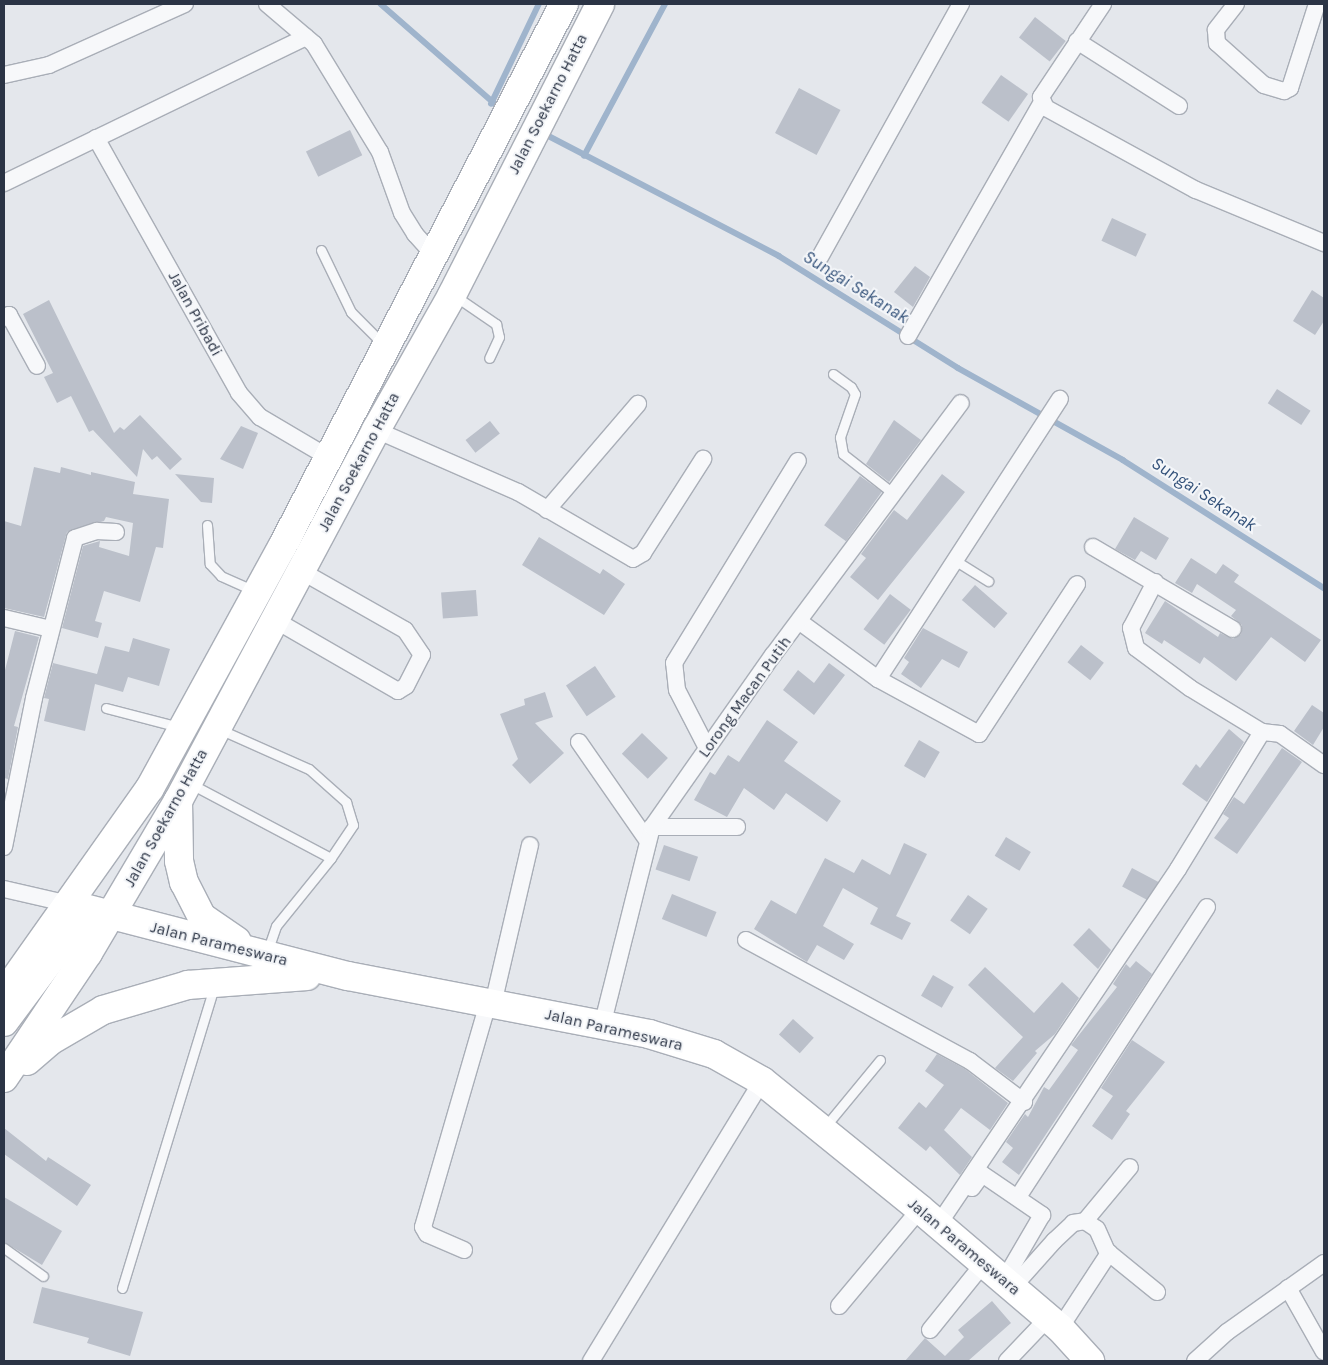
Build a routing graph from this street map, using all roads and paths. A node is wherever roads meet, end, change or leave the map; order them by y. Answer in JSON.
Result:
{"nodes":[{"id":1,"x":185,"y":4,"type":"edge"},
{"id":2,"x":267,"y":4,"type":"edge"},
{"id":3,"x":564,"y":4,"type":"edge"},
{"id":4,"x":600,"y":4,"type":"edge"},
{"id":5,"x":961,"y":4,"type":"edge"},
{"id":6,"x":1103,"y":4,"type":"edge"},
{"id":7,"x":1236,"y":4,"type":"edge"},
{"id":8,"x":1317,"y":4,"type":"edge"},
{"id":9,"x":306,"y":37,"type":"junction"},
{"id":10,"x":1077,"y":41,"type":"junction"},
{"id":11,"x":4,"y":75,"type":"edge"},
{"id":12,"x":1042,"y":102,"type":"junction"},
{"id":13,"x":1179,"y":106,"type":"dead end"},
{"id":14,"x":96,"y":138,"type":"junction"},
{"id":15,"x":4,"y":183,"type":"edge"},
{"id":16,"x":1324,"y":243,"type":"edge"},
{"id":17,"x":321,"y":250,"type":"dead end"},
{"id":18,"x":434,"y":255,"type":"junction"},
{"id":19,"x":820,"y":257,"type":"dead end"},
{"id":20,"x":452,"y":295,"type":"junction"},
{"id":21,"x":4,"y":318,"type":"edge"},
{"id":22,"x":908,"y":336,"type":"dead end"},
{"id":23,"x":386,"y":347,"type":"junction"},
{"id":24,"x":488,"y":358,"type":"dead end"},
{"id":25,"x":37,"y":366,"type":"dead end"},
{"id":26,"x":832,"y":374,"type":"dead end"},
{"id":27,"x":1058,"y":402,"type":"dead end"},
{"id":28,"x":961,"y":403,"type":"dead end"},
{"id":29,"x":638,"y":404,"type":"dead end"},
{"id":30,"x":376,"y":430,"type":"junction"},
{"id":31,"x":328,"y":457,"type":"junction"},
{"id":32,"x":703,"y":459,"type":"dead end"},
{"id":33,"x":798,"y":461,"type":"dead end"},
{"id":34,"x":894,"y":494,"type":"junction"},
{"id":35,"x":547,"y":510,"type":"junction"},
{"id":36,"x":208,"y":525,"type":"dead end"},
{"id":37,"x":116,"y":532,"type":"dead end"},
{"id":38,"x":1093,"y":547,"type":"dead end"},
{"id":39,"x":956,"y":561,"type":"junction"},
{"id":40,"x":301,"y":571,"type":"junction"},
{"id":41,"x":988,"y":581,"type":"dead end"},
{"id":42,"x":1155,"y":582,"type":"junction"},
{"id":43,"x":1077,"y":584,"type":"dead end"},
{"id":44,"x":256,"y":592,"type":"junction"},
{"id":45,"x":4,"y":618,"type":"edge"},
{"id":46,"x":275,"y":620,"type":"junction"},
{"id":47,"x":800,"y":622,"type":"junction"},
{"id":48,"x":51,"y":629,"type":"junction"},
{"id":49,"x":1233,"y":629,"type":"dead end"},
{"id":50,"x":878,"y":679,"type":"junction"},
{"id":51,"x":106,"y":708,"type":"dead end"},
{"id":52,"x":183,"y":728,"type":"junction"},
{"id":53,"x":217,"y":728,"type":"junction"},
{"id":54,"x":1262,"y":732,"type":"junction"},
{"id":55,"x":579,"y":742,"type":"dead end"},
{"id":56,"x":707,"y":748,"type":"junction"},
{"id":57,"x":1324,"y":765,"type":"edge"},
{"id":58,"x":183,"y":792,"type":"junction"},
{"id":59,"x":737,"y":827,"type":"dead end"},
{"id":60,"x":650,"y":834,"type":"junction"},
{"id":61,"x":530,"y":845,"type":"dead end"},
{"id":62,"x":4,"y":847,"type":"edge"},
{"id":63,"x":331,"y":858,"type":"junction"},
{"id":64,"x":4,"y":889,"type":"edge"},
{"id":65,"x":69,"y":904,"type":"junction"},
{"id":66,"x":1207,"y":907,"type":"dead end"},
{"id":67,"x":110,"y":917,"type":"junction"},
{"id":68,"x":746,"y":940,"type":"dead end"},
{"id":69,"x":266,"y":956,"type":"junction"},
{"id":70,"x":348,"y":976,"type":"junction"},
{"id":71,"x":216,"y":982,"type":"junction"},
{"id":72,"x":4,"y":994,"type":"edge"},
{"id":73,"x":490,"y":1003,"type":"junction"},
{"id":74,"x":4,"y":1022,"type":"edge"},
{"id":75,"x":602,"y":1026,"type":"junction"},
{"id":76,"x":880,"y":1060,"type":"dead end"},
{"id":77,"x":4,"y":1080,"type":"edge"},
{"id":78,"x":762,"y":1081,"type":"junction"},
{"id":79,"x":1024,"y":1102,"type":"junction"},
{"id":80,"x":823,"y":1130,"type":"junction"},
{"id":81,"x":1130,"y":1167,"type":"dead end"},
{"id":82,"x":1018,"y":1197,"type":"junction"},
{"id":83,"x":1085,"y":1220,"type":"junction"},
{"id":84,"x":934,"y":1221,"type":"junction"},
{"id":85,"x":4,"y":1248,"type":"edge"},
{"id":86,"x":464,"y":1250,"type":"dead end"},
{"id":87,"x":1108,"y":1254,"type":"junction"},
{"id":88,"x":984,"y":1263,"type":"junction"},
{"id":89,"x":1324,"y":1263,"type":"edge"},
{"id":90,"x":43,"y":1276,"type":"dead end"},
{"id":91,"x":1009,"y":1284,"type":"junction"},
{"id":92,"x":122,"y":1288,"type":"dead end"},
{"id":93,"x":1288,"y":1288,"type":"junction"},
{"id":94,"x":1157,"y":1292,"type":"dead end"},
{"id":95,"x":838,"y":1306,"type":"dead end"},
{"id":96,"x":1054,"y":1323,"type":"junction"},
{"id":97,"x":930,"y":1330,"type":"dead end"},
{"id":98,"x":1324,"y":1352,"type":"edge"},
{"id":99,"x":591,"y":1361,"type":"edge"},
{"id":100,"x":1006,"y":1361,"type":"edge"},
{"id":101,"x":1090,"y":1361,"type":"edge"},
{"id":102,"x":1195,"y":1361,"type":"edge"}],
"edges":[{"from":1,"to":11,"type":"street"},
{"from":2,"to":9,"type":"street"},
{"from":3,"to":18,"type":"highway","name":"Jalan Soekarno Hatta"},
{"from":4,"to":20,"type":"highway","name":"Jalan Soekarno Hatta"},
{"from":5,"to":19,"type":"street"},
{"from":6,"to":10,"type":"street"},
{"from":7,"to":8,"type":"street"},
{"from":9,"to":14,"type":"street"},
{"from":9,"to":18,"type":"street"},
{"from":10,"to":12,"type":"street"},
{"from":10,"to":13,"type":"street"},
{"from":12,"to":16,"type":"street"},
{"from":12,"to":22,"type":"street"},
{"from":14,"to":15,"type":"street"},
{"from":14,"to":31,"type":"street","name":"Jalan Pribadi"},
{"from":17,"to":23,"type":"lane"},
{"from":18,"to":23,"type":"highway","name":"Jalan Soekarno Hatta"},
{"from":20,"to":24,"type":"lane"},
{"from":20,"to":30,"type":"highway","name":"Jalan Soekarno Hatta"},
{"from":21,"to":25,"type":"street"},
{"from":23,"to":31,"type":"highway","name":"Jalan Soekarno Hatta"},
{"from":26,"to":34,"type":"lane"},
{"from":27,"to":39,"type":"street"},
{"from":28,"to":34,"type":"street","name":"Lorong Macan Putih"},
{"from":29,"to":35,"type":"street"},
{"from":30,"to":35,"type":"street"},
{"from":30,"to":40,"type":"highway","name":"Jalan Soekarno Hatta"},
{"from":31,"to":44,"type":"highway","name":"Jalan Soekarno Hatta"},
{"from":32,"to":35,"type":"street"},
{"from":33,"to":56,"type":"street"},
{"from":34,"to":47,"type":"street","name":"Lorong Macan Putih"},
{"from":36,"to":44,"type":"lane"},
{"from":37,"to":48,"type":"street"},
{"from":38,"to":42,"type":"street"},
{"from":39,"to":41,"type":"lane"},
{"from":39,"to":50,"type":"street"},
{"from":40,"to":46,"type":"highway","name":"Jalan Soekarno Hatta"},
{"from":40,"to":46,"type":"street"},
{"from":42,"to":49,"type":"street"},
{"from":42,"to":54,"type":"street"},
{"from":43,"to":50,"type":"street"},
{"from":44,"to":52,"type":"highway","name":"Jalan Soekarno Hatta"},
{"from":45,"to":48,"type":"street"},
{"from":46,"to":53,"type":"highway","name":"Jalan Soekarno Hatta"},
{"from":47,"to":50,"type":"street"},
{"from":47,"to":56,"type":"street","name":"Lorong Macan Putih"},
{"from":48,"to":62,"type":"street"},
{"from":51,"to":52,"type":"lane"},
{"from":52,"to":65,"type":"highway","name":"Jalan Soekarno Hatta"},
{"from":53,"to":58,"type":"highway","name":"Jalan Soekarno Hatta"},
{"from":53,"to":63,"type":"lane"},
{"from":54,"to":57,"type":"street"},
{"from":54,"to":79,"type":"street"},
{"from":55,"to":60,"type":"street"},
{"from":56,"to":60,"type":"street","name":"Lorong Macan Putih"},
{"from":58,"to":63,"type":"lane"},
{"from":58,"to":67,"type":"highway","name":"Jalan Soekarno Hatta"},
{"from":58,"to":69,"type":"highway"},
{"from":59,"to":60,"type":"street"},
{"from":60,"to":75,"type":"street","name":"Lorong Macan Putih"},
{"from":61,"to":73,"type":"street"},
{"from":63,"to":69,"type":"lane"},
{"from":64,"to":65,"type":"street"},
{"from":65,"to":67,"type":"highway","name":"Jalan Parameswara"},
{"from":65,"to":72,"type":"highway","name":"Jalan Soekarno Hatta"},
{"from":66,"to":82,"type":"street"},
{"from":67,"to":69,"type":"highway","name":"Jalan Parameswara"},
{"from":67,"to":74,"type":"highway"},
{"from":67,"to":77,"type":"highway","name":"Jalan Soekarno Hatta"},
{"from":68,"to":79,"type":"street"},
{"from":69,"to":70,"type":"highway","name":"Jalan Parameswara"},
{"from":70,"to":71,"type":"highway"},
{"from":70,"to":73,"type":"highway","name":"Jalan Parameswara"},
{"from":71,"to":77,"type":"highway"},
{"from":71,"to":92,"type":"lane"},
{"from":73,"to":75,"type":"highway","name":"Jalan Parameswara"},
{"from":73,"to":86,"type":"street"},
{"from":75,"to":78,"type":"highway","name":"Jalan Parameswara"},
{"from":76,"to":80,"type":"lane"},
{"from":78,"to":80,"type":"highway","name":"Jalan Parameswara"},
{"from":78,"to":99,"type":"street"},
{"from":79,"to":84,"type":"street"},
{"from":80,"to":84,"type":"highway","name":"Jalan Parameswara"},
{"from":81,"to":83,"type":"street"},
{"from":82,"to":84,"type":"street"},
{"from":82,"to":91,"type":"street"},
{"from":83,"to":87,"type":"street"},
{"from":83,"to":91,"type":"street"},
{"from":84,"to":88,"type":"highway","name":"Jalan Parameswara"},
{"from":84,"to":95,"type":"street"},
{"from":85,"to":90,"type":"lane"},
{"from":87,"to":94,"type":"street"},
{"from":87,"to":96,"type":"street"},
{"from":88,"to":91,"type":"highway","name":"Jalan Parameswara"},
{"from":88,"to":97,"type":"street"},
{"from":89,"to":93,"type":"street"},
{"from":91,"to":96,"type":"highway","name":"Jalan Parameswara"},
{"from":93,"to":98,"type":"street"},
{"from":93,"to":102,"type":"street"},
{"from":96,"to":100,"type":"street"},
{"from":96,"to":101,"type":"highway","name":"Jalan Parameswara"}]}
